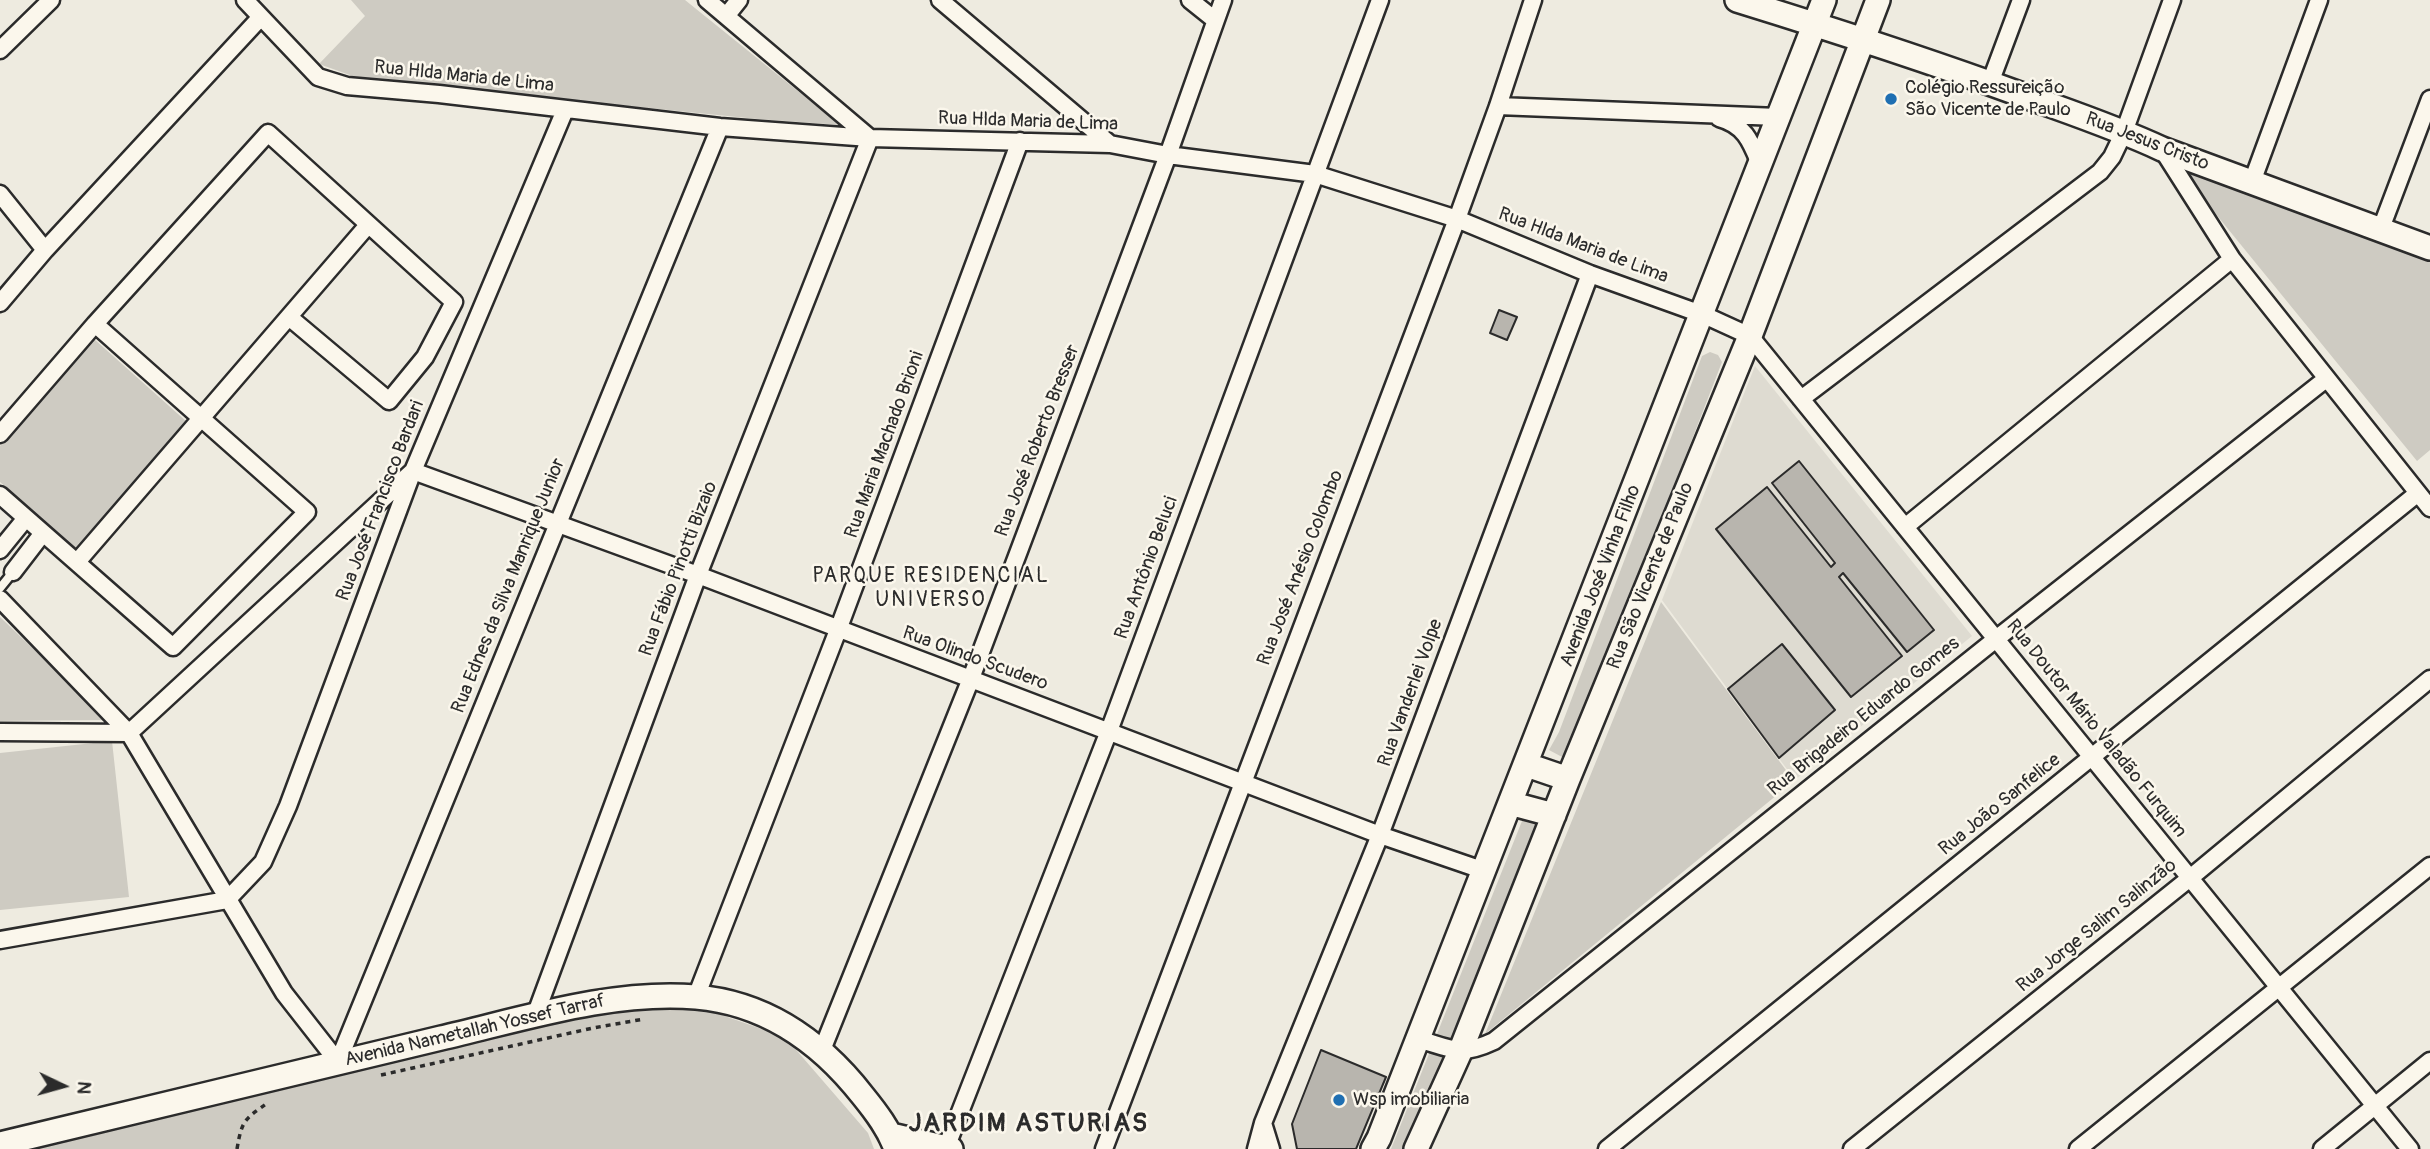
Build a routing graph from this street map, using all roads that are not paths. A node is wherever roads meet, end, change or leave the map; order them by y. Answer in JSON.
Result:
{"nodes":[{"id":1,"x":51,"y":0,"type":"edge"},
{"id":2,"x":245,"y":0,"type":"edge"},
{"id":3,"x":707,"y":0,"type":"edge"},
{"id":4,"x":739,"y":0,"type":"edge"},
{"id":5,"x":940,"y":0,"type":"edge"},
{"id":6,"x":1190,"y":0,"type":"edge"},
{"id":7,"x":1223,"y":0,"type":"edge"},
{"id":8,"x":1380,"y":0,"type":"edge"},
{"id":9,"x":1533,"y":0,"type":"edge"},
{"id":10,"x":1737,"y":0,"type":"edge"},
{"id":11,"x":1824,"y":0,"type":"edge"},
{"id":12,"x":1878,"y":0,"type":"edge"},
{"id":13,"x":2021,"y":0,"type":"edge"},
{"id":14,"x":2172,"y":0,"type":"edge"},
{"id":15,"x":2319,"y":0,"type":"edge"},
{"id":16,"x":727,"y":15,"type":"junction"},
{"id":17,"x":260,"y":18,"type":"junction"},
{"id":18,"x":1215,"y":20,"type":"junction"},
{"id":19,"x":1815,"y":24,"type":"junction"},
{"id":20,"x":1864,"y":39,"type":"junction"},
{"id":21,"x":0,"y":50,"type":"edge"},
{"id":22,"x":1990,"y":83,"type":"junction"},
{"id":23,"x":2430,"y":99,"type":"edge"},
{"id":24,"x":1498,"y":106,"type":"junction"},
{"id":25,"x":565,"y":110,"type":"junction"},
{"id":26,"x":1703,"y":114,"type":"junction"},
{"id":27,"x":1777,"y":117,"type":"junction"},
{"id":28,"x":720,"y":127,"type":"junction"},
{"id":29,"x":2124,"y":132,"type":"junction"},
{"id":30,"x":870,"y":138,"type":"junction"},
{"id":31,"x":1020,"y":141,"type":"junction"},
{"id":32,"x":1110,"y":144,"type":"junction"},
{"id":33,"x":2161,"y":149,"type":"junction"},
{"id":34,"x":1168,"y":155,"type":"junction"},
{"id":35,"x":1760,"y":164,"type":"junction"},
{"id":36,"x":1315,"y":174,"type":"junction"},
{"id":37,"x":2252,"y":181,"type":"junction"},
{"id":38,"x":0,"y":194,"type":"edge"},
{"id":39,"x":1457,"y":219,"type":"junction"},
{"id":40,"x":368,"y":225,"type":"junction"},
{"id":41,"x":2380,"y":231,"type":"junction"},
{"id":42,"x":2430,"y":248,"type":"edge"},
{"id":43,"x":45,"y":250,"type":"junction"},
{"id":44,"x":2232,"y":259,"type":"junction"},
{"id":45,"x":1590,"y":274,"type":"junction"},
{"id":46,"x":0,"y":303,"type":"edge"},
{"id":47,"x":1704,"y":315,"type":"junction"},
{"id":48,"x":289,"y":317,"type":"junction"},
{"id":49,"x":95,"y":324,"type":"junction"},
{"id":50,"x":1750,"y":336,"type":"junction"},
{"id":51,"x":2326,"y":379,"type":"junction"},
{"id":52,"x":1801,"y":399,"type":"junction"},
{"id":53,"x":201,"y":418,"type":"junction"},
{"id":54,"x":0,"y":434,"type":"edge"},
{"id":55,"x":413,"y":471,"type":"junction"},
{"id":56,"x":2418,"y":493,"type":"junction"},
{"id":57,"x":0,"y":495,"type":"edge"},
{"id":58,"x":2430,"y":508,"type":"edge"},
{"id":59,"x":26,"y":518,"type":"junction"},
{"id":60,"x":557,"y":525,"type":"junction"},
{"id":61,"x":1905,"y":527,"type":"junction"},
{"id":62,"x":43,"y":533,"type":"junction"},
{"id":63,"x":0,"y":550,"type":"edge"},
{"id":64,"x":77,"y":562,"type":"junction"},
{"id":65,"x":13,"y":572,"type":"joint"},
{"id":66,"x":698,"y":575,"type":"junction"},
{"id":67,"x":0,"y":588,"type":"edge"},
{"id":68,"x":0,"y":599,"type":"edge"},
{"id":69,"x":838,"y":630,"type":"junction"},
{"id":70,"x":1996,"y":639,"type":"junction"},
{"id":71,"x":2430,"y":679,"type":"edge"},
{"id":72,"x":970,"y":681,"type":"junction"},
{"id":73,"x":1109,"y":731,"type":"junction"},
{"id":74,"x":0,"y":732,"type":"edge"},
{"id":75,"x":129,"y":733,"type":"junction"},
{"id":76,"x":2092,"y":758,"type":"junction"},
{"id":77,"x":1527,"y":765,"type":"junction"},
{"id":78,"x":1568,"y":779,"type":"junction"},
{"id":79,"x":1242,"y":783,"type":"junction"},
{"id":80,"x":1513,"y":804,"type":"junction"},
{"id":81,"x":1554,"y":815,"type":"junction"},
{"id":82,"x":1380,"y":835,"type":"junction"},
{"id":83,"x":2430,"y":866,"type":"edge"},
{"id":84,"x":1485,"y":871,"type":"junction"},
{"id":85,"x":2190,"y":878,"type":"junction"},
{"id":86,"x":227,"y":900,"type":"junction"},
{"id":87,"x":0,"y":940,"type":"edge"},
{"id":88,"x":2278,"y":987,"type":"junction"},
{"id":89,"x":696,"y":997,"type":"junction"},
{"id":90,"x":535,"y":1016,"type":"junction"},
{"id":91,"x":1418,"y":1039,"type":"junction"},
{"id":92,"x":822,"y":1050,"type":"junction"},
{"id":93,"x":1460,"y":1052,"type":"junction"},
{"id":94,"x":2430,"y":1061,"type":"edge"},
{"id":95,"x":338,"y":1062,"type":"junction"},
{"id":96,"x":2374,"y":1106,"type":"junction"},
{"id":97,"x":1263,"y":1123,"type":"junction"},
{"id":98,"x":894,"y":1142,"type":"edge"},
{"id":99,"x":0,"y":1144,"type":"edge"},
{"id":100,"x":948,"y":1148,"type":"edge"},
{"id":101,"x":1104,"y":1149,"type":"edge"},
{"id":102,"x":1256,"y":1149,"type":"edge"},
{"id":103,"x":1271,"y":1149,"type":"edge"},
{"id":104,"x":1373,"y":1149,"type":"edge"},
{"id":105,"x":1416,"y":1149,"type":"edge"},
{"id":106,"x":1607,"y":1149,"type":"edge"},
{"id":107,"x":1852,"y":1149,"type":"edge"},
{"id":108,"x":2078,"y":1149,"type":"edge"},
{"id":109,"x":2322,"y":1149,"type":"edge"},
{"id":110,"x":2410,"y":1149,"type":"edge"}],
"edges":[{"from":1,"to":21,"type":"street"},
{"from":2,"to":17,"type":"street"},
{"from":3,"to":16,"type":"street"},
{"from":4,"to":16,"type":"street"},
{"from":5,"to":32,"type":"street"},
{"from":6,"to":18,"type":"street"},
{"from":7,"to":18,"type":"street","name":"Rua José Roberto Bresser"},
{"from":8,"to":36,"type":"street","name":"Rua Antônio Beluci"},
{"from":9,"to":24,"type":"street","name":"Rua José Anésio Colombo"},
{"from":10,"to":19,"type":"street","name":"Rua Jesus Cristo"},
{"from":11,"to":19,"type":"street","name":"Avenida José Vinha Filho"},
{"from":12,"to":20,"type":"street","name":"Rua São Vicente de Paulo"},
{"from":13,"to":22,"type":"street"},
{"from":14,"to":29,"type":"street"},
{"from":15,"to":37,"type":"street"},
{"from":16,"to":30,"type":"street"},
{"from":17,"to":25,"type":"street","name":"Rua Hlda Maria de Lima"},
{"from":17,"to":43,"type":"street"},
{"from":18,"to":34,"type":"street","name":"Rua José Roberto Bresser"},
{"from":19,"to":20,"type":"street","name":"Rua Jesus Cristo"},
{"from":19,"to":27,"type":"street","name":"Avenida José Vinha Filho"},
{"from":20,"to":22,"type":"street","name":"Rua Jesus Cristo"},
{"from":20,"to":50,"type":"street","name":"Rua São Vicente de Paulo"},
{"from":22,"to":29,"type":"street","name":"Rua Jesus Cristo"},
{"from":23,"to":41,"type":"street"},
{"from":24,"to":26,"type":"street"},
{"from":24,"to":39,"type":"street","name":"Rua José Anésio Colombo"},
{"from":25,"to":28,"type":"street","name":"Rua Hlda Maria de Lima"},
{"from":25,"to":55,"type":"street","name":"Rua José Francisco Bardari"},
{"from":26,"to":27,"type":"street"},
{"from":26,"to":35,"type":"street"},
{"from":27,"to":35,"type":"street","name":"Avenida José Vinha Filho"},
{"from":28,"to":30,"type":"street","name":"Rua Hlda Maria de Lima"},
{"from":28,"to":60,"type":"street","name":"Rua Ednes da Silva Manrique Junior"},
{"from":29,"to":33,"type":"street","name":"Rua Jesus Cristo"},
{"from":29,"to":52,"type":"street"},
{"from":30,"to":31,"type":"street","name":"Rua Hlda Maria de Lima"},
{"from":30,"to":66,"type":"street","name":"Rua Fábio Pinotti Bizaio"},
{"from":31,"to":32,"type":"street","name":"Rua Hlda Maria de Lima"},
{"from":31,"to":69,"type":"street","name":"Rua Maria Machado Brioni"},
{"from":32,"to":34,"type":"street","name":"Rua Hlda Maria de Lima"},
{"from":33,"to":37,"type":"street","name":"Rua Jesus Cristo"},
{"from":33,"to":44,"type":"street"},
{"from":34,"to":36,"type":"street","name":"Rua Hlda Maria de Lima"},
{"from":34,"to":72,"type":"street","name":"Rua José Roberto Bresser"},
{"from":35,"to":47,"type":"street","name":"Avenida José Vinha Filho"},
{"from":36,"to":39,"type":"street","name":"Rua Hlda Maria de Lima"},
{"from":36,"to":73,"type":"street","name":"Rua Antônio Beluci"},
{"from":37,"to":41,"type":"street","name":"Rua Jesus Cristo"},
{"from":38,"to":43,"type":"street"},
{"from":39,"to":45,"type":"street","name":"Rua Hlda Maria de Lima"},
{"from":39,"to":79,"type":"street","name":"Rua José Anésio Colombo"},
{"from":40,"to":48,"type":"street"},
{"from":40,"to":48,"type":"street"},
{"from":40,"to":49,"type":"street"},
{"from":41,"to":42,"type":"street","name":"Rua Jesus Cristo"},
{"from":43,"to":46,"type":"street"},
{"from":44,"to":51,"type":"street"},
{"from":44,"to":61,"type":"street"},
{"from":45,"to":47,"type":"street","name":"Rua Hlda Maria de Lima"},
{"from":45,"to":82,"type":"street","name":"Rua Vanderlei Volpe"},
{"from":47,"to":50,"type":"street","name":"Rua Hlda Maria de Lima"},
{"from":47,"to":77,"type":"street","name":"Avenida José Vinha Filho"},
{"from":48,"to":53,"type":"street"},
{"from":49,"to":53,"type":"street"},
{"from":49,"to":54,"type":"street"},
{"from":50,"to":52,"type":"street","name":"Rua Doutor Mário Valadão Furquim"},
{"from":50,"to":78,"type":"street","name":"Rua São Vicente de Paulo"},
{"from":51,"to":56,"type":"street"},
{"from":51,"to":70,"type":"street","name":"Rua Brigadeiro Eduardo Gomes"},
{"from":52,"to":61,"type":"street","name":"Rua Doutor Mário Valadão Furquim"},
{"from":53,"to":64,"type":"street"},
{"from":53,"to":64,"type":"street"},
{"from":55,"to":60,"type":"street","name":"Rua Olindo Scudero"},
{"from":55,"to":75,"type":"street"},
{"from":55,"to":86,"type":"street","name":"Rua José Francisco Bardari"},
{"from":56,"to":58,"type":"street"},
{"from":56,"to":76,"type":"street","name":"Rua João Sanfelice"},
{"from":57,"to":59,"type":"street"},
{"from":59,"to":62,"type":"street"},
{"from":59,"to":63,"type":"street"},
{"from":60,"to":66,"type":"street","name":"Rua Olindo Scudero"},
{"from":60,"to":95,"type":"street","name":"Rua Ednes da Silva Manrique Junior"},
{"from":61,"to":70,"type":"street","name":"Rua Doutor Mário Valadão Furquim"},
{"from":62,"to":64,"type":"street"},
{"from":62,"to":65,"type":"street"},
{"from":65,"to":67,"type":"lane"},
{"from":66,"to":69,"type":"street","name":"Rua Olindo Scudero"},
{"from":66,"to":90,"type":"street","name":"Rua Fábio Pinotti Bizaio"},
{"from":68,"to":75,"type":"street"},
{"from":69,"to":72,"type":"street","name":"Rua Olindo Scudero"},
{"from":69,"to":89,"type":"street","name":"Rua Maria Machado Brioni"},
{"from":70,"to":76,"type":"street","name":"Rua Doutor Mário Valadão Furquim"},
{"from":70,"to":93,"type":"street","name":"Rua Brigadeiro Eduardo Gomes"},
{"from":71,"to":85,"type":"street","name":"Rua Jorge Salim Salinzão"},
{"from":72,"to":73,"type":"street","name":"Rua Olindo Scudero"},
{"from":72,"to":92,"type":"street","name":"Rua José Roberto Bresser"},
{"from":73,"to":79,"type":"street","name":"Rua Olindo Scudero"},
{"from":73,"to":100,"type":"street","name":"Rua Antônio Beluci"},
{"from":74,"to":75,"type":"street"},
{"from":75,"to":86,"type":"street"},
{"from":76,"to":85,"type":"street","name":"Rua Doutor Mário Valadão Furquim"},
{"from":76,"to":106,"type":"street","name":"Rua João Sanfelice"},
{"from":77,"to":78,"type":"street"},
{"from":77,"to":80,"type":"street","name":"Avenida José Vinha Filho"},
{"from":78,"to":81,"type":"street","name":"Rua São Vicente de Paulo"},
{"from":79,"to":82,"type":"street","name":"Rua Olindo Scudero"},
{"from":79,"to":101,"type":"street","name":"Rua José Anésio Colombo"},
{"from":80,"to":81,"type":"street"},
{"from":80,"to":84,"type":"street","name":"Avenida José Vinha Filho"},
{"from":81,"to":93,"type":"street","name":"Rua São Vicente de Paulo"},
{"from":82,"to":84,"type":"street","name":"Rua Olindo Scudero"},
{"from":82,"to":97,"type":"street","name":"Rua Vanderlei Volpe"},
{"from":83,"to":88,"type":"street"},
{"from":84,"to":91,"type":"street","name":"Avenida José Vinha Filho"},
{"from":85,"to":88,"type":"street","name":"Rua Doutor Mário Valadão Furquim"},
{"from":85,"to":107,"type":"street","name":"Rua Jorge Salim Salinzão"},
{"from":86,"to":87,"type":"street"},
{"from":86,"to":95,"type":"street"},
{"from":88,"to":96,"type":"street","name":"Rua Doutor Mário Valadão Furquim"},
{"from":88,"to":108,"type":"street"},
{"from":89,"to":90,"type":"street","name":"Avenida Nametallah Yossef Tarraf"},
{"from":89,"to":92,"type":"street","name":"Avenida Nametallah Yossef Tarraf"},
{"from":90,"to":95,"type":"street","name":"Avenida Nametallah Yossef Tarraf"},
{"from":91,"to":93,"type":"street"},
{"from":91,"to":104,"type":"street","name":"Avenida José Vinha Filho"},
{"from":92,"to":98,"type":"street","name":"Avenida Nametallah Yossef Tarraf"},
{"from":93,"to":105,"type":"street","name":"Rua São Vicente de Paulo"},
{"from":94,"to":96,"type":"street"},
{"from":95,"to":99,"type":"street","name":"Avenida Nametallah Yossef Tarraf"},
{"from":96,"to":109,"type":"street"},
{"from":96,"to":110,"type":"street","name":"Rua Doutor Mário Valadão Furquim"},
{"from":97,"to":102,"type":"street","name":"Rua Vanderlei Volpe"},
{"from":97,"to":103,"type":"street"},
{"from":98,"to":100,"type":"street"}]}
